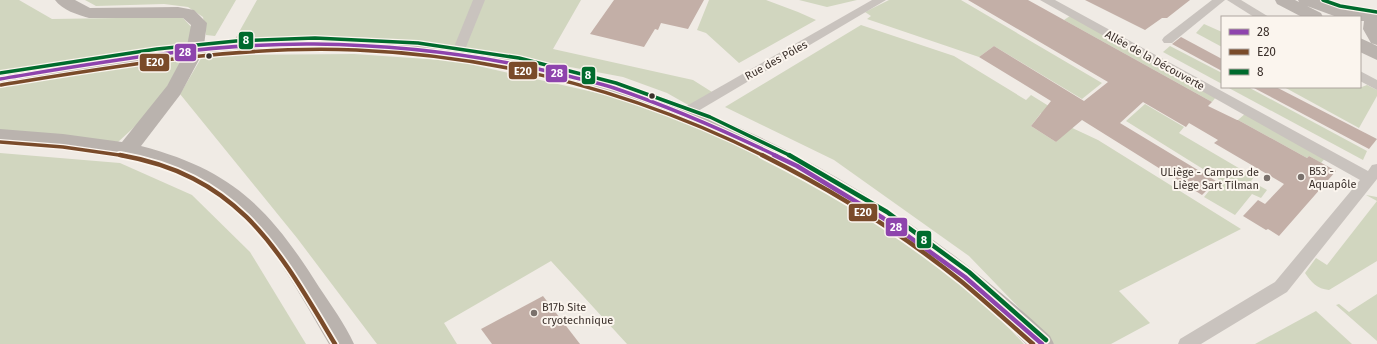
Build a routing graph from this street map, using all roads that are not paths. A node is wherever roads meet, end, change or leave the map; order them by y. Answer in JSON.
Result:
{"nodes":[{"id":1,"x":63,"y":0,"type":"edge"},
{"id":2,"x":479,"y":0,"type":"edge"},
{"id":3,"x":880,"y":0,"type":"edge"},
{"id":4,"x":1046,"y":0,"type":"edge"},
{"id":5,"x":1218,"y":0,"type":"edge"},
{"id":6,"x":1233,"y":0,"type":"edge"},
{"id":7,"x":1283,"y":0,"type":"edge"},
{"id":8,"x":1297,"y":0,"type":"edge"},
{"id":9,"x":1306,"y":0,"type":"edge"},
{"id":10,"x":1328,"y":0,"type":"edge"},
{"id":11,"x":1377,"y":6,"type":"edge"},
{"id":12,"x":1261,"y":16,"type":"edge"},
{"id":13,"x":1313,"y":16,"type":"edge"},
{"id":14,"x":1333,"y":16,"type":"edge"},
{"id":15,"x":1377,"y":18,"type":"edge"},
{"id":16,"x":1361,"y":30,"type":"edge"},
{"id":17,"x":1168,"y":40,"type":"dead end"},
{"id":18,"x":1371,"y":40,"type":"edge"},
{"id":19,"x":193,"y":51,"type":"junction"},
{"id":20,"x":458,"y":52,"type":"junction"},
{"id":21,"x":1377,"y":54,"type":"edge"},
{"id":22,"x":1361,"y":76,"type":"edge"},
{"id":23,"x":0,"y":79,"type":"edge"},
{"id":24,"x":1377,"y":86,"type":"edge"},
{"id":25,"x":688,"y":111,"type":"junction"},
{"id":26,"x":0,"y":136,"type":"edge"},
{"id":27,"x":127,"y":150,"type":"junction"},
{"id":28,"x":1373,"y":174,"type":"edge"},
{"id":29,"x":342,"y":344,"type":"edge"},
{"id":30,"x":1042,"y":344,"type":"edge"},
{"id":31,"x":1186,"y":344,"type":"edge"}],
"edges":[{"from":1,"to":19,"type":"main road"},
{"from":2,"to":20,"type":"street"},
{"from":3,"to":25,"type":"street","name":"Rue des Pôles"},
{"from":4,"to":28,"type":"street","name":"Allée de la Découverte"},
{"from":5,"to":17,"type":"street"},
{"from":6,"to":12,"type":"street"},
{"from":7,"to":13,"type":"main road"},
{"from":8,"to":14,"type":"main road"},
{"from":9,"to":15,"type":"main road"},
{"from":10,"to":11,"type":"main road"},
{"from":15,"to":18,"type":"main road"},
{"from":16,"to":18,"type":"main road"},
{"from":18,"to":21,"type":"main road"},
{"from":19,"to":20,"type":"main road"},
{"from":19,"to":23,"type":"main road"},
{"from":19,"to":27,"type":"main road"},
{"from":20,"to":25,"type":"main road"},
{"from":22,"to":24,"type":"street"},
{"from":25,"to":30,"type":"main road"},
{"from":26,"to":27,"type":"main road"},
{"from":27,"to":29,"type":"main road"},
{"from":28,"to":31,"type":"street","name":"Allée de la Découverte"}]}
